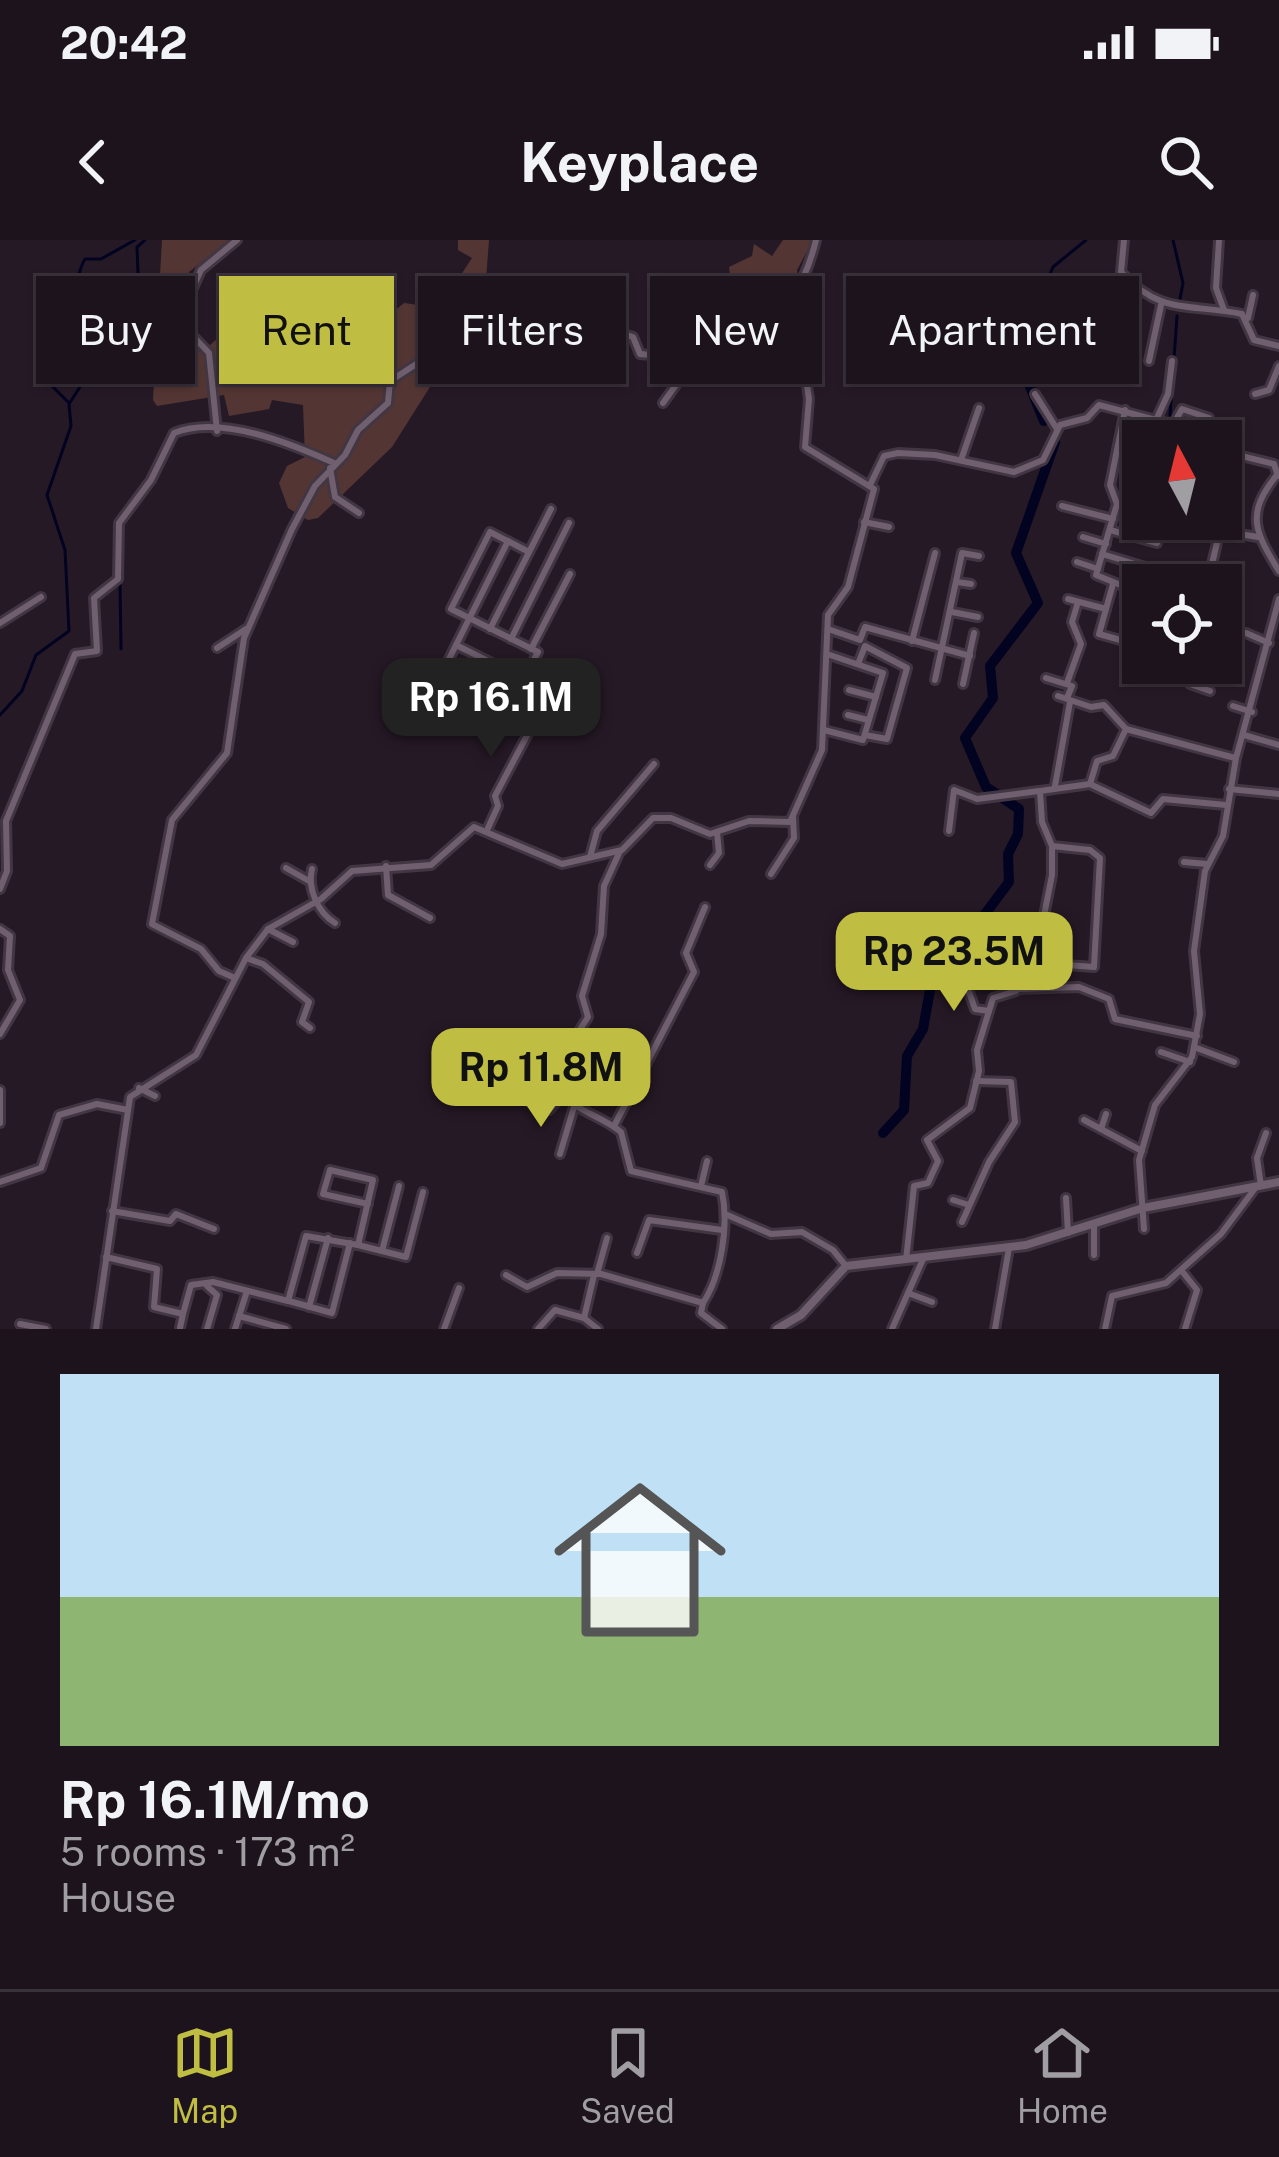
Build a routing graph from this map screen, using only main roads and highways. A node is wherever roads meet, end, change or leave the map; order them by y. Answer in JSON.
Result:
{"nodes":[{"id":1,"x":1279,"y":1182,"type":"edge"},
{"id":2,"x":777,"y":1329,"type":"edge"}],
"edges":[{"from":1,"to":2,"type":"main road"}]}
